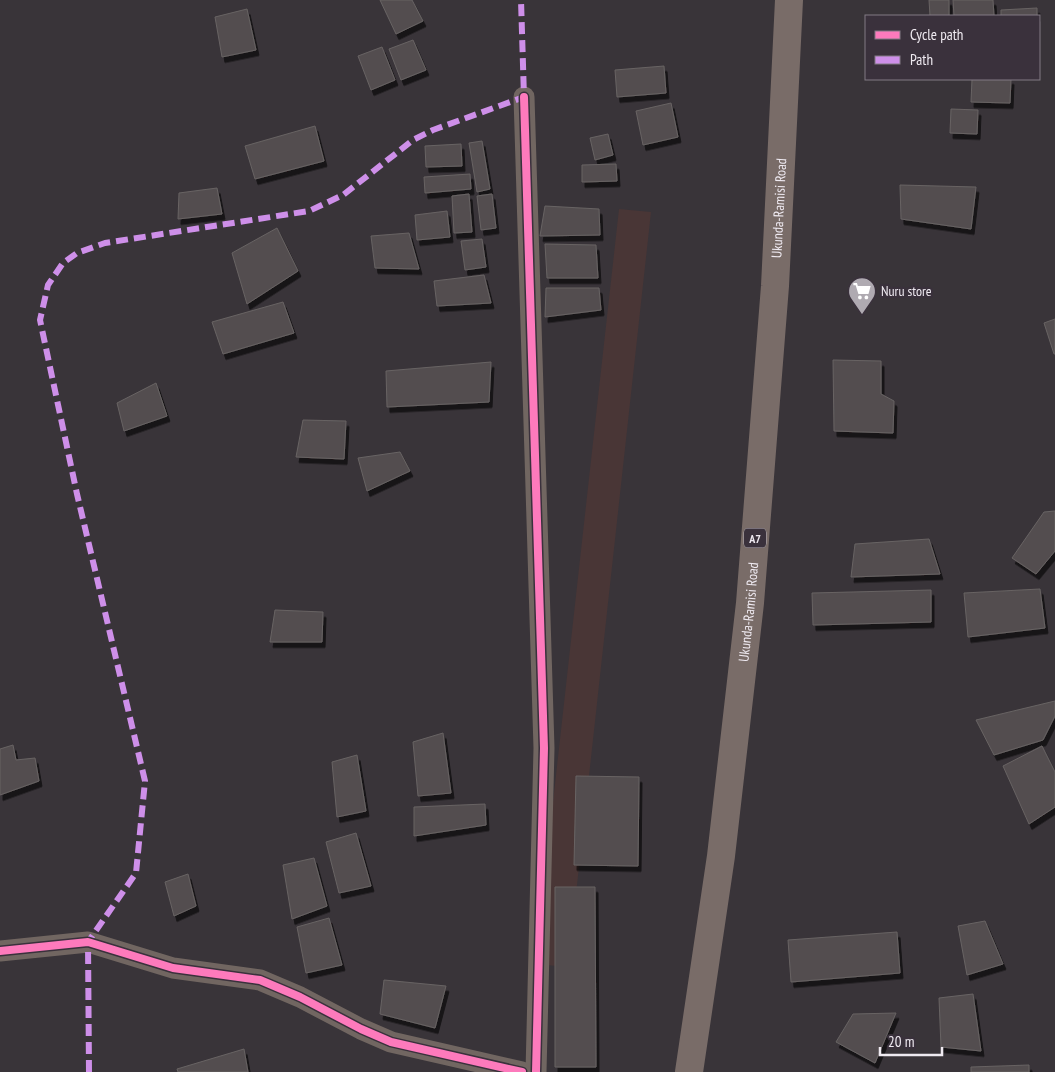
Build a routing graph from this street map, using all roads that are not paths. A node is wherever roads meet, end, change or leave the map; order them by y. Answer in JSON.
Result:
{"nodes":[{"id":1,"x":789,"y":0,"type":"edge"},
{"id":2,"x":524,"y":97,"type":"dead end"},
{"id":3,"x":0,"y":952,"type":"edge"},
{"id":4,"x":522,"y":1072,"type":"edge"},
{"id":5,"x":536,"y":1072,"type":"edge"},
{"id":6,"x":689,"y":1072,"type":"edge"}],
"edges":[{"from":1,"to":6,"type":"highway","name":"Ukunda-Ramisi Road","number":"A7"},
{"from":2,"to":5,"type":"street"},
{"from":3,"to":4,"type":"street"}]}
